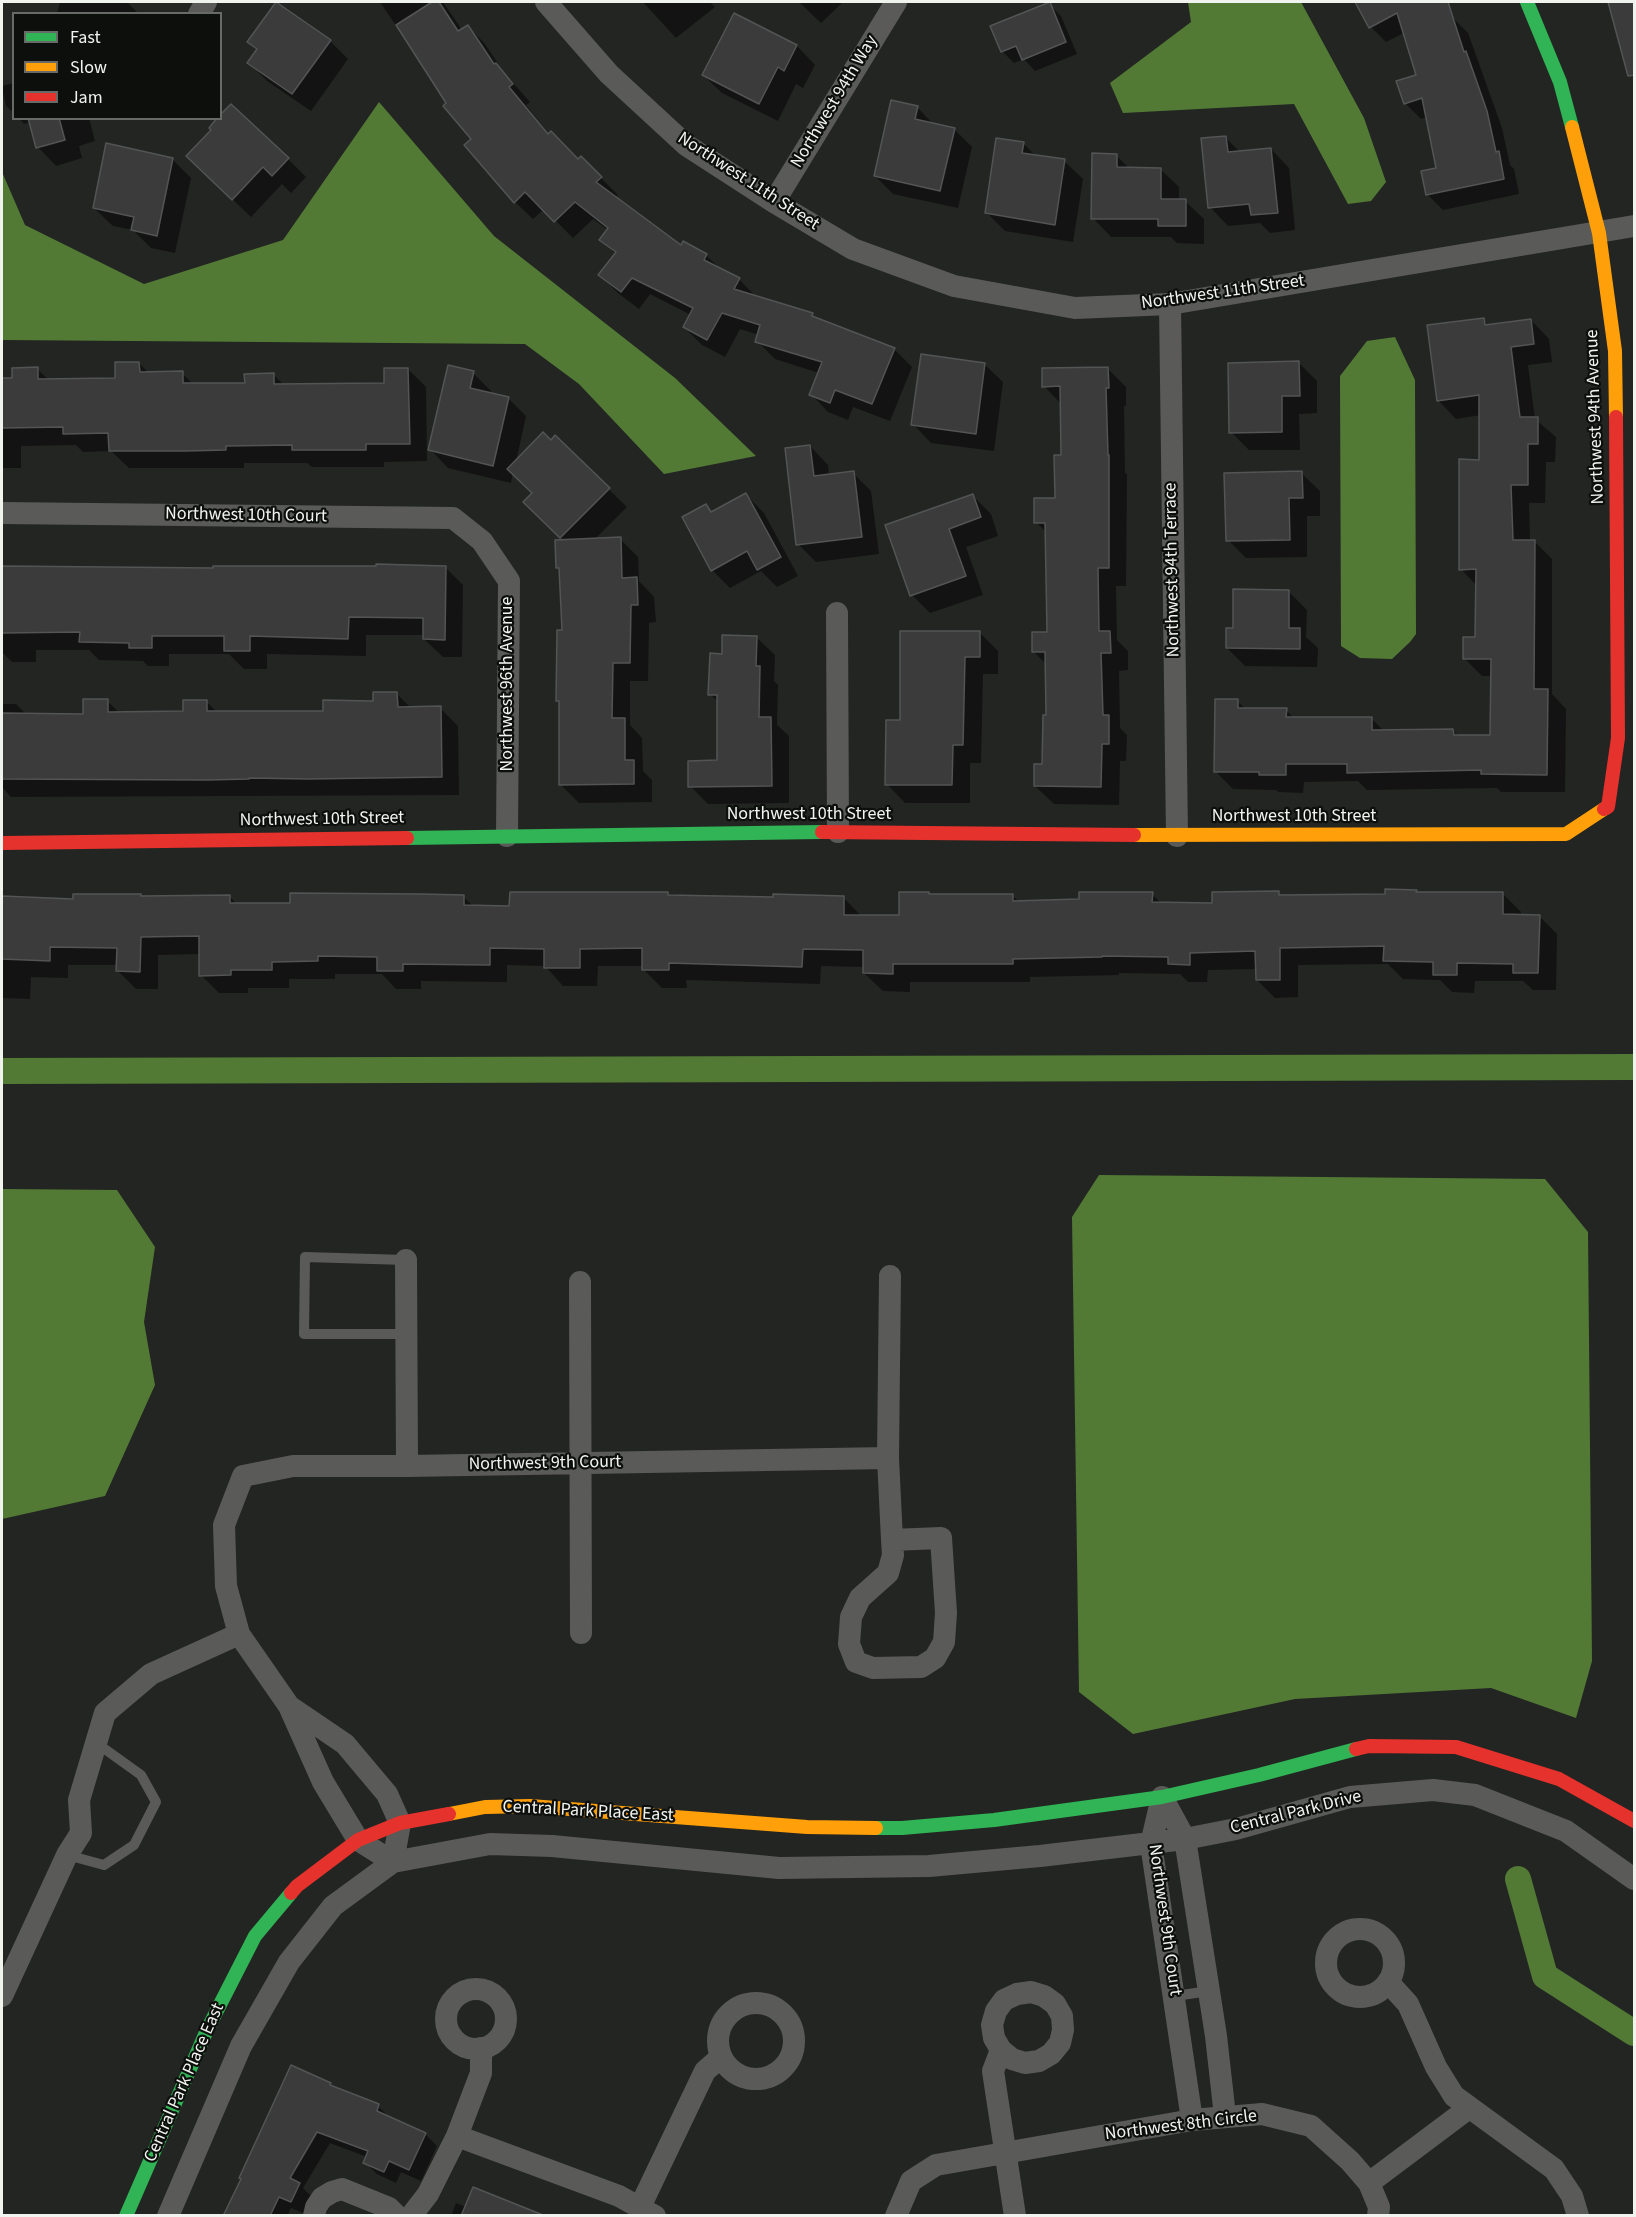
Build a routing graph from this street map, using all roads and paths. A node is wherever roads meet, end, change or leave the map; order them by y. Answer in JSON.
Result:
{"nodes":[{"id":1,"x":546,"y":2,"type":"edge"},
{"id":2,"x":896,"y":2,"type":"edge"},
{"id":3,"x":1527,"y":2,"type":"edge"},
{"id":4,"x":774,"y":202,"type":"junction"},
{"id":5,"x":1635,"y":226,"type":"edge"},
{"id":6,"x":1599,"y":233,"type":"junction"},
{"id":7,"x":1170,"y":304,"type":"junction"},
{"id":8,"x":2,"y":513,"type":"edge"},
{"id":9,"x":482,"y":541,"type":"joint"},
{"id":10,"x":837,"y":613,"type":"dead end"},
{"id":11,"x":1608,"y":807,"type":"joint"},
{"id":12,"x":838,"y":832,"type":"junction"},
{"id":13,"x":507,"y":836,"type":"junction"},
{"id":14,"x":1177,"y":836,"type":"junction"},
{"id":15,"x":2,"y":843,"type":"edge"},
{"id":16,"x":406,"y":1260,"type":"joint"},
{"id":17,"x":890,"y":1276,"type":"dead end"},
{"id":18,"x":580,"y":1282,"type":"dead end"},
{"id":19,"x":406,"y":1334,"type":"junction"},
{"id":20,"x":888,"y":1458,"type":"junction"},
{"id":21,"x":580,"y":1463,"type":"junction"},
{"id":22,"x":407,"y":1466,"type":"junction"},
{"id":23,"x":892,"y":1540,"type":"junction"},
{"id":24,"x":581,"y":1633,"type":"dead end"},
{"id":25,"x":239,"y":1634,"type":"junction"},
{"id":26,"x":289,"y":1706,"type":"junction"},
{"id":27,"x":95,"y":1742,"type":"junction"},
{"id":28,"x":1162,"y":1797,"type":"junction"},
{"id":29,"x":1635,"y":1821,"type":"edge"},
{"id":30,"x":400,"y":1823,"type":"junction"},
{"id":31,"x":1185,"y":1839,"type":"junction"},
{"id":32,"x":357,"y":1840,"type":"junction"},
{"id":33,"x":1151,"y":1844,"type":"junction"},
{"id":34,"x":67,"y":1855,"type":"junction"},
{"id":35,"x":393,"y":1862,"type":"junction"},
{"id":36,"x":1635,"y":1879,"type":"edge"},
{"id":37,"x":1388,"y":1982,"type":"dead end"},
{"id":38,"x":1209,"y":1991,"type":"junction"},
{"id":39,"x":2,"y":1996,"type":"edge"},
{"id":40,"x":1175,"y":1996,"type":"junction"},
{"id":41,"x":481,"y":2048,"type":"dead end"},
{"id":42,"x":1000,"y":2050,"type":"dead end"},
{"id":43,"x":721,"y":2057,"type":"dead end"},
{"id":44,"x":1469,"y":2108,"type":"junction"},
{"id":45,"x":1225,"y":2116,"type":"junction"},
{"id":46,"x":1192,"y":2120,"type":"junction"},
{"id":47,"x":457,"y":2136,"type":"junction"},
{"id":48,"x":1005,"y":2151,"type":"junction"},
{"id":49,"x":1369,"y":2183,"type":"junction"},
{"id":50,"x":647,"y":2211,"type":"edge"},
{"id":51,"x":126,"y":2216,"type":"edge"},
{"id":52,"x":168,"y":2216,"type":"edge"},
{"id":53,"x":314,"y":2216,"type":"edge"},
{"id":54,"x":397,"y":2216,"type":"edge"},
{"id":55,"x":411,"y":2216,"type":"edge"},
{"id":56,"x":896,"y":2216,"type":"edge"},
{"id":57,"x":1015,"y":2216,"type":"edge"},
{"id":58,"x":1378,"y":2216,"type":"edge"},
{"id":59,"x":1578,"y":2216,"type":"edge"}],
"edges":[{"from":1,"to":4,"type":"street","name":"Northwest 11th Street"},
{"from":2,"to":4,"type":"street","name":"Northwest 94th Way"},
{"from":3,"to":6,"type":"street","name":"Northwest 94th Avenue"},
{"from":4,"to":7,"type":"street","name":"Northwest 11th Street"},
{"from":5,"to":6,"type":"street","name":"Northwest 11th Street"},
{"from":6,"to":7,"type":"street","name":"Northwest 11th Street"},
{"from":6,"to":11,"type":"street","name":"Northwest 94th Avenue"},
{"from":7,"to":14,"type":"street","name":"Northwest 94th Terrace"},
{"from":8,"to":9,"type":"street","name":"Northwest 10th Court"},
{"from":9,"to":13,"type":"street","name":"Northwest 96th Avenue"},
{"from":10,"to":12,"type":"street"},
{"from":11,"to":14,"type":"street","name":"Northwest 10th Street"},
{"from":12,"to":13,"type":"street","name":"Northwest 10th Street"},
{"from":12,"to":14,"type":"street","name":"Northwest 10th Street"},
{"from":13,"to":15,"type":"street","name":"Northwest 10th Street"},
{"from":16,"to":19,"type":"street"},
{"from":16,"to":19,"type":"lane"},
{"from":17,"to":20,"type":"street"},
{"from":18,"to":21,"type":"street"},
{"from":19,"to":22,"type":"street"},
{"from":20,"to":21,"type":"street","name":"Northwest 9th Court"},
{"from":20,"to":23,"type":"street"},
{"from":21,"to":22,"type":"street","name":"Northwest 9th Court"},
{"from":21,"to":24,"type":"street"},
{"from":22,"to":25,"type":"street","name":"Northwest 9th Court"},
{"from":23,"to":23,"type":"street"},
{"from":25,"to":26,"type":"street"},
{"from":25,"to":27,"type":"street"},
{"from":26,"to":30,"type":"street"},
{"from":26,"to":32,"type":"street"},
{"from":27,"to":34,"type":"street"},
{"from":27,"to":34,"type":"lane"},
{"from":28,"to":29,"type":"street"},
{"from":28,"to":30,"type":"street","name":"Central Park Place East"},
{"from":28,"to":31,"type":"street","name":"Northwest 9th Court"},
{"from":28,"to":33,"type":"street","name":"Northwest 9th Court"},
{"from":30,"to":32,"type":"street","name":"Central Park Place East"},
{"from":30,"to":35,"type":"street"},
{"from":31,"to":33,"type":"street","name":"Central Park Drive"},
{"from":31,"to":36,"type":"street","name":"Central Park Drive"},
{"from":31,"to":38,"type":"street","name":"Northwest 9th Court"},
{"from":32,"to":35,"type":"street"},
{"from":32,"to":51,"type":"street","name":"Central Park Place East"},
{"from":33,"to":35,"type":"street","name":"Central Park Place East"},
{"from":33,"to":40,"type":"street","name":"Northwest 9th Court"},
{"from":34,"to":39,"type":"street"},
{"from":35,"to":52,"type":"street","name":"Central Park Place East"},
{"from":37,"to":44,"type":"street"},
{"from":38,"to":40,"type":"lane"},
{"from":38,"to":45,"type":"street","name":"Northwest 9th Court"},
{"from":40,"to":46,"type":"street","name":"Northwest 9th Court"},
{"from":41,"to":47,"type":"street"},
{"from":42,"to":48,"type":"street"},
{"from":43,"to":50,"type":"street"},
{"from":44,"to":49,"type":"street"},
{"from":44,"to":59,"type":"street"},
{"from":45,"to":46,"type":"street","name":"Northwest 8th Circle"},
{"from":45,"to":49,"type":"street","name":"Northwest 8th Circle"},
{"from":46,"to":48,"type":"street","name":"Northwest 8th Circle"},
{"from":47,"to":50,"type":"street"},
{"from":47,"to":55,"type":"street"},
{"from":48,"to":56,"type":"street","name":"Northwest 8th Circle"},
{"from":48,"to":57,"type":"street"},
{"from":49,"to":58,"type":"street","name":"Northwest 8th Circle"},
{"from":53,"to":54,"type":"street"}]}
